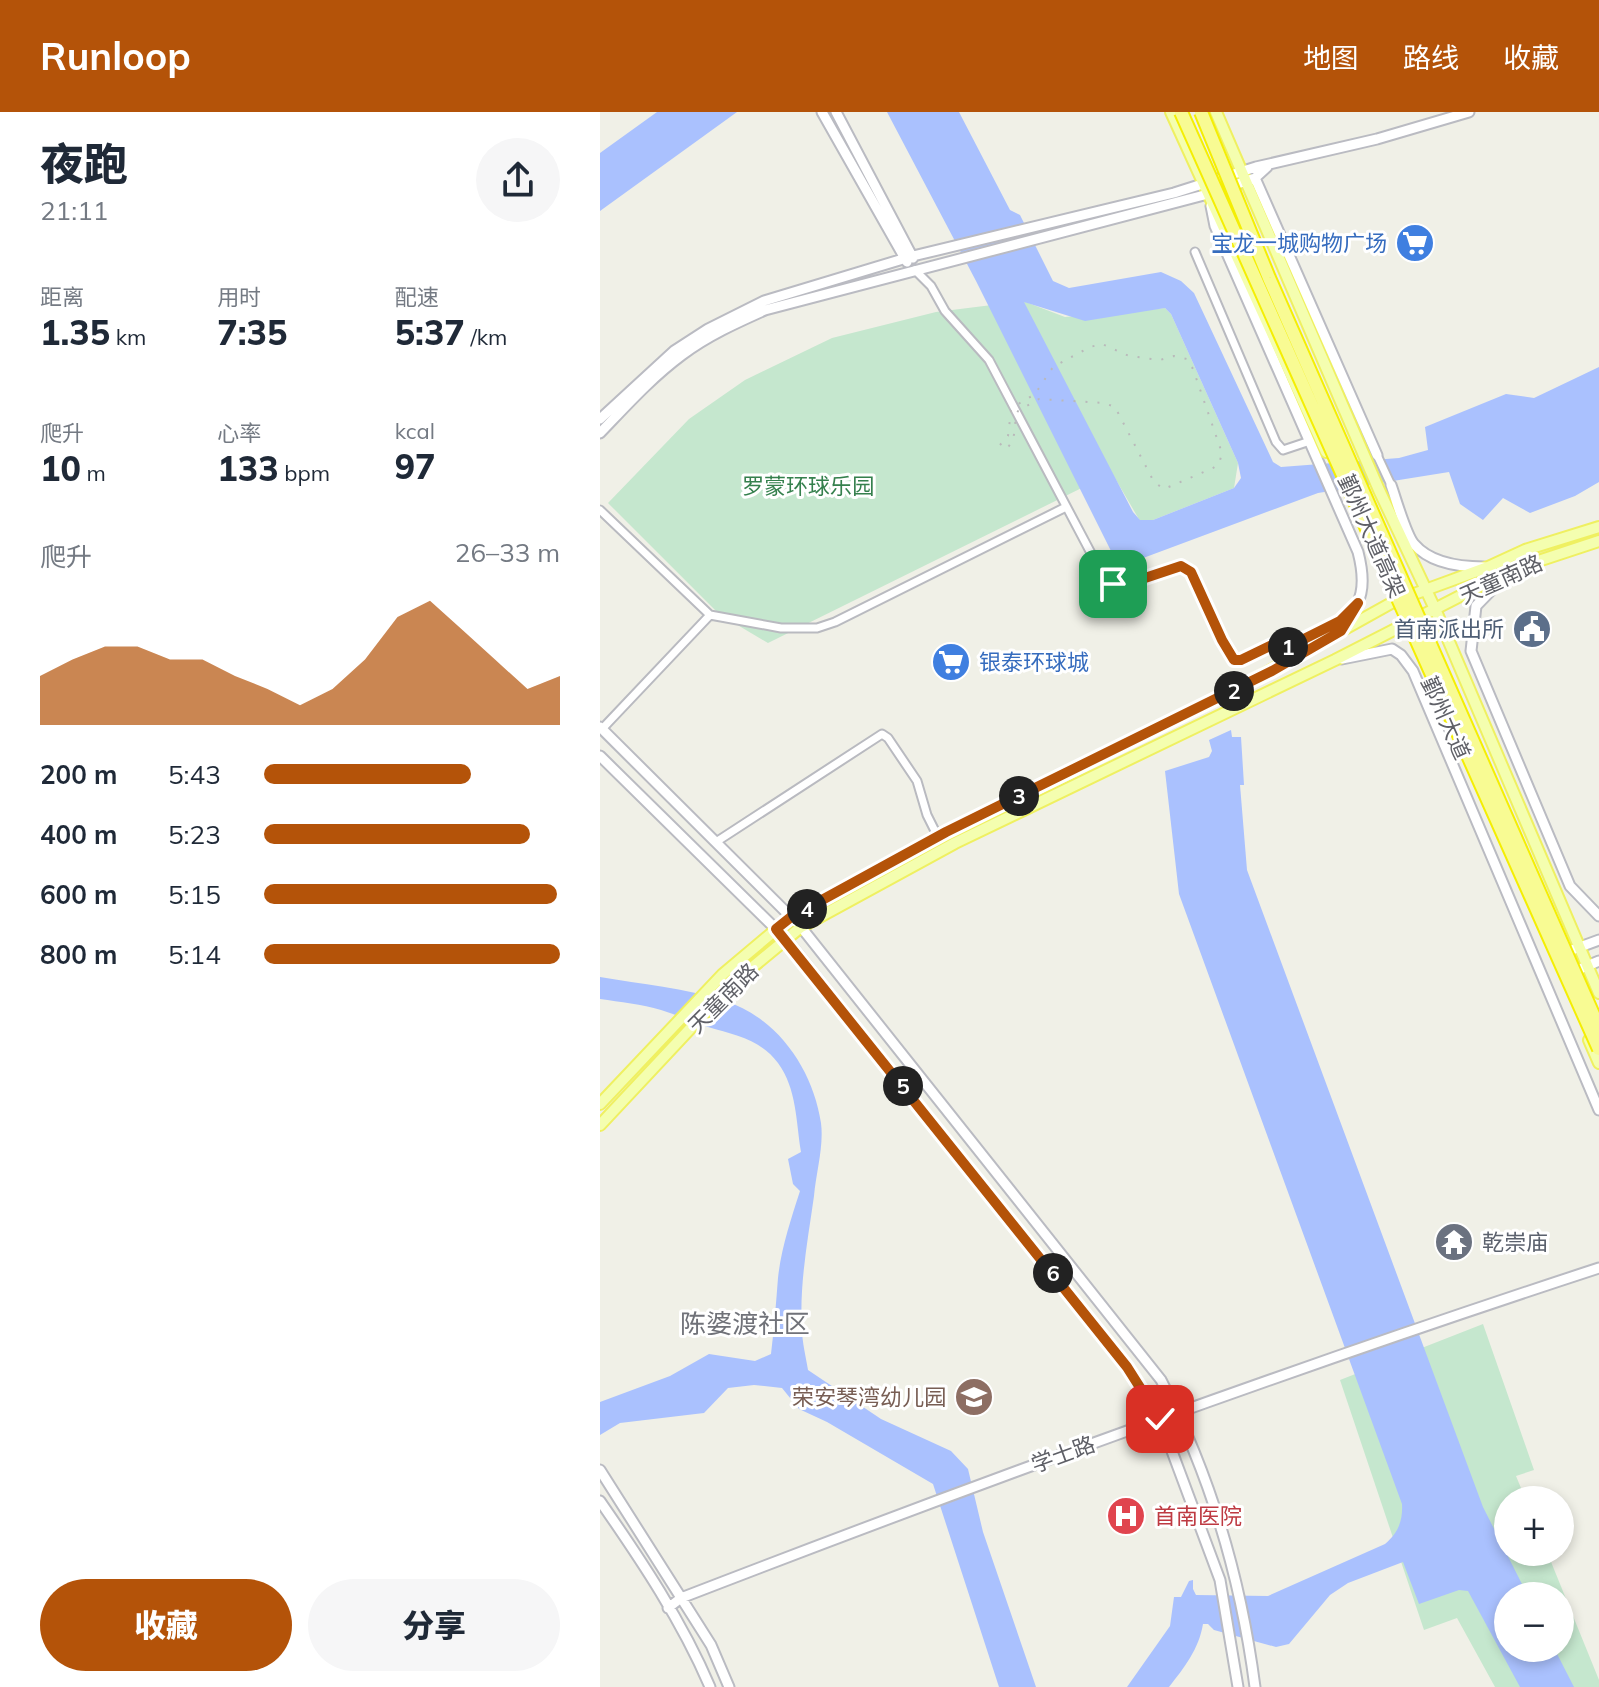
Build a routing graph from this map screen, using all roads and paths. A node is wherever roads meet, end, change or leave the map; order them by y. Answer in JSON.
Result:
{"nodes":[{"id":1,"x":822,"y":112,"type":"edge"},
{"id":2,"x":836,"y":112,"type":"edge"},
{"id":3,"x":1171,"y":112,"type":"edge"},
{"id":4,"x":1181,"y":112,"type":"edge"},
{"id":5,"x":1201,"y":112,"type":"edge"},
{"id":6,"x":1216,"y":112,"type":"edge"},
{"id":7,"x":1469,"y":112,"type":"edge"},
{"id":8,"x":1248,"y":177,"type":"junction"},
{"id":9,"x":1206,"y":190,"type":"junction"},
{"id":10,"x":1195,"y":252,"type":"dead end"},
{"id":11,"x":908,"y":258,"type":"junction"},
{"id":12,"x":914,"y":269,"type":"junction"},
{"id":13,"x":600,"y":419,"type":"edge"},
{"id":14,"x":600,"y":433,"type":"edge"},
{"id":15,"x":1310,"y":441,"type":"junction"},
{"id":16,"x":1377,"y":455,"type":"joint"},
{"id":17,"x":1324,"y":460,"type":"junction"},
{"id":18,"x":1391,"y":485,"type":"joint"},
{"id":19,"x":1066,"y":507,"type":"junction"},
{"id":20,"x":600,"y":510,"type":"edge"},
{"id":21,"x":1599,"y":527,"type":"edge"},
{"id":22,"x":1599,"y":541,"type":"edge"},
{"id":23,"x":1488,"y":567,"type":"junction"},
{"id":24,"x":1511,"y":570,"type":"junction"},
{"id":25,"x":1426,"y":589,"type":"junction"},
{"id":26,"x":1395,"y":601,"type":"junction"},
{"id":27,"x":1358,"y":603,"type":"junction"},
{"id":28,"x":1435,"y":609,"type":"junction"},
{"id":29,"x":710,"y":615,"type":"junction"},
{"id":30,"x":1405,"y":625,"type":"junction"},
{"id":31,"x":1326,"y":639,"type":"junction"},
{"id":32,"x":1335,"y":660,"type":"junction"},
{"id":33,"x":601,"y":728,"type":"edge"},
{"id":34,"x":600,"y":756,"type":"edge"},
{"id":35,"x":938,"y":837,"type":"junction"},
{"id":36,"x":716,"y":842,"type":"junction"},
{"id":37,"x":1599,"y":916,"type":"edge"},
{"id":38,"x":791,"y":917,"type":"junction"},
{"id":39,"x":801,"y":927,"type":"junction"},
{"id":40,"x":776,"y":929,"type":"junction"},
{"id":41,"x":786,"y":939,"type":"junction"},
{"id":42,"x":1599,"y":940,"type":"edge"},
{"id":43,"x":1579,"y":947,"type":"junction"},
{"id":44,"x":1552,"y":957,"type":"junction"},
{"id":45,"x":1599,"y":961,"type":"edge"},
{"id":46,"x":1587,"y":966,"type":"junction"},
{"id":47,"x":1561,"y":977,"type":"junction"},
{"id":48,"x":1599,"y":993,"type":"edge"},
{"id":49,"x":1599,"y":1028,"type":"edge"},
{"id":50,"x":1599,"y":1049,"type":"edge"},
{"id":51,"x":1599,"y":1063,"type":"edge"},
{"id":52,"x":600,"y":1104,"type":"edge"},
{"id":53,"x":1599,"y":1110,"type":"edge"},
{"id":54,"x":600,"y":1125,"type":"edge"},
{"id":55,"x":1599,"y":1268,"type":"edge"},
{"id":56,"x":1178,"y":1412,"type":"junction"},
{"id":57,"x":1160,"y":1419,"type":"junction"},
{"id":58,"x":600,"y":1470,"type":"edge"},
{"id":59,"x":600,"y":1501,"type":"edge"},
{"id":60,"x":681,"y":1598,"type":"junction"},
{"id":61,"x":668,"y":1608,"type":"junction"},
{"id":62,"x":710,"y":1687,"type":"edge"},
{"id":63,"x":729,"y":1687,"type":"edge"},
{"id":64,"x":1238,"y":1687,"type":"edge"},
{"id":65,"x":1255,"y":1687,"type":"edge"}],
"edges":[{"from":1,"to":11,"type":"street"},
{"from":2,"to":11,"type":"street"},
{"from":3,"to":9,"type":"main road","name":"鄞州大道"},
{"from":4,"to":50,"type":"highway","name":"鄞州大道高架","bridge":true},
{"from":5,"to":49,"type":"highway","name":"鄞州大道高架","bridge":true},
{"from":6,"to":8,"type":"main road","name":"鄞州大道"},
{"from":7,"to":8,"type":"street"},
{"from":8,"to":9,"type":"street"},
{"from":8,"to":16,"type":"street"},
{"from":8,"to":25,"type":"main road","name":"鄞州大道"},
{"from":9,"to":11,"type":"street"},
{"from":9,"to":12,"type":"street"},
{"from":9,"to":15,"type":"street"},
{"from":9,"to":17,"type":"main road","name":"鄞州大道"},
{"from":10,"to":15,"type":"street"},
{"from":11,"to":12,"type":"street"},
{"from":11,"to":13,"type":"street"},
{"from":12,"to":14,"type":"street"},
{"from":12,"to":19,"type":"street"},
{"from":15,"to":17,"type":"street"},
{"from":16,"to":18,"type":"street"},
{"from":17,"to":26,"type":"main road","name":"鄞州大道","bridge":true},
{"from":17,"to":27,"type":"street"},
{"from":18,"to":23,"type":"street"},
{"from":19,"to":27,"type":"street"},
{"from":19,"to":29,"type":"street"},
{"from":20,"to":29,"type":"street"},
{"from":21,"to":23,"type":"main road","name":"天童南路"},
{"from":22,"to":24,"type":"main road","name":"天童南路"},
{"from":23,"to":25,"type":"main road","name":"天童南路"},
{"from":24,"to":28,"type":"main road","name":"天童南路"},
{"from":24,"to":37,"type":"street"},
{"from":25,"to":26,"type":"main road","name":"天童南路"},
{"from":25,"to":28,"type":"main road","name":"鄞州大道"},
{"from":26,"to":30,"type":"main road","name":"鄞州大道"},
{"from":26,"to":31,"type":"main road","name":"天童南路"},
{"from":27,"to":31,"type":"street"},
{"from":28,"to":30,"type":"main road","name":"天童南路"},
{"from":28,"to":43,"type":"main road","name":"鄞州大道"},
{"from":29,"to":33,"type":"street"},
{"from":30,"to":32,"type":"main road","name":"天童南路"},
{"from":30,"to":44,"type":"main road","name":"鄞州大道"},
{"from":31,"to":35,"type":"main road","name":"天童南路"},
{"from":32,"to":39,"type":"main road","name":"天童南路"},
{"from":32,"to":53,"type":"street","name":"鄞州大道"},
{"from":33,"to":36,"type":"street"},
{"from":34,"to":40,"type":"street"},
{"from":35,"to":36,"type":"street"},
{"from":35,"to":38,"type":"main road","name":"天童南路"},
{"from":36,"to":38,"type":"street"},
{"from":38,"to":39,"type":"street"},
{"from":38,"to":40,"type":"main road","name":"天童南路"},
{"from":39,"to":41,"type":"main road","name":"天童南路"},
{"from":39,"to":56,"type":"street"},
{"from":40,"to":41,"type":"street"},
{"from":40,"to":52,"type":"main road","name":"天童南路"},
{"from":41,"to":54,"type":"main road","name":"天童南路"},
{"from":41,"to":57,"type":"street"},
{"from":42,"to":43,"type":"street"},
{"from":43,"to":44,"type":"street"},
{"from":43,"to":46,"type":"main road","name":"鄞州大道"},
{"from":44,"to":47,"type":"main road","name":"鄞州大道"},
{"from":45,"to":46,"type":"street"},
{"from":46,"to":47,"type":"street"},
{"from":46,"to":48,"type":"main road","name":"鄞州大道"},
{"from":47,"to":51,"type":"main road","name":"鄞州大道"},
{"from":55,"to":56,"type":"street","name":"学士路"},
{"from":56,"to":57,"type":"street","name":"学士路"},
{"from":56,"to":65,"type":"street"},
{"from":57,"to":60,"type":"street","name":"学士路"},
{"from":57,"to":64,"type":"street"},
{"from":58,"to":60,"type":"street"},
{"from":59,"to":61,"type":"street"},
{"from":60,"to":61,"type":"street","name":"学士路"},
{"from":60,"to":63,"type":"street"},
{"from":61,"to":62,"type":"street"}]}
